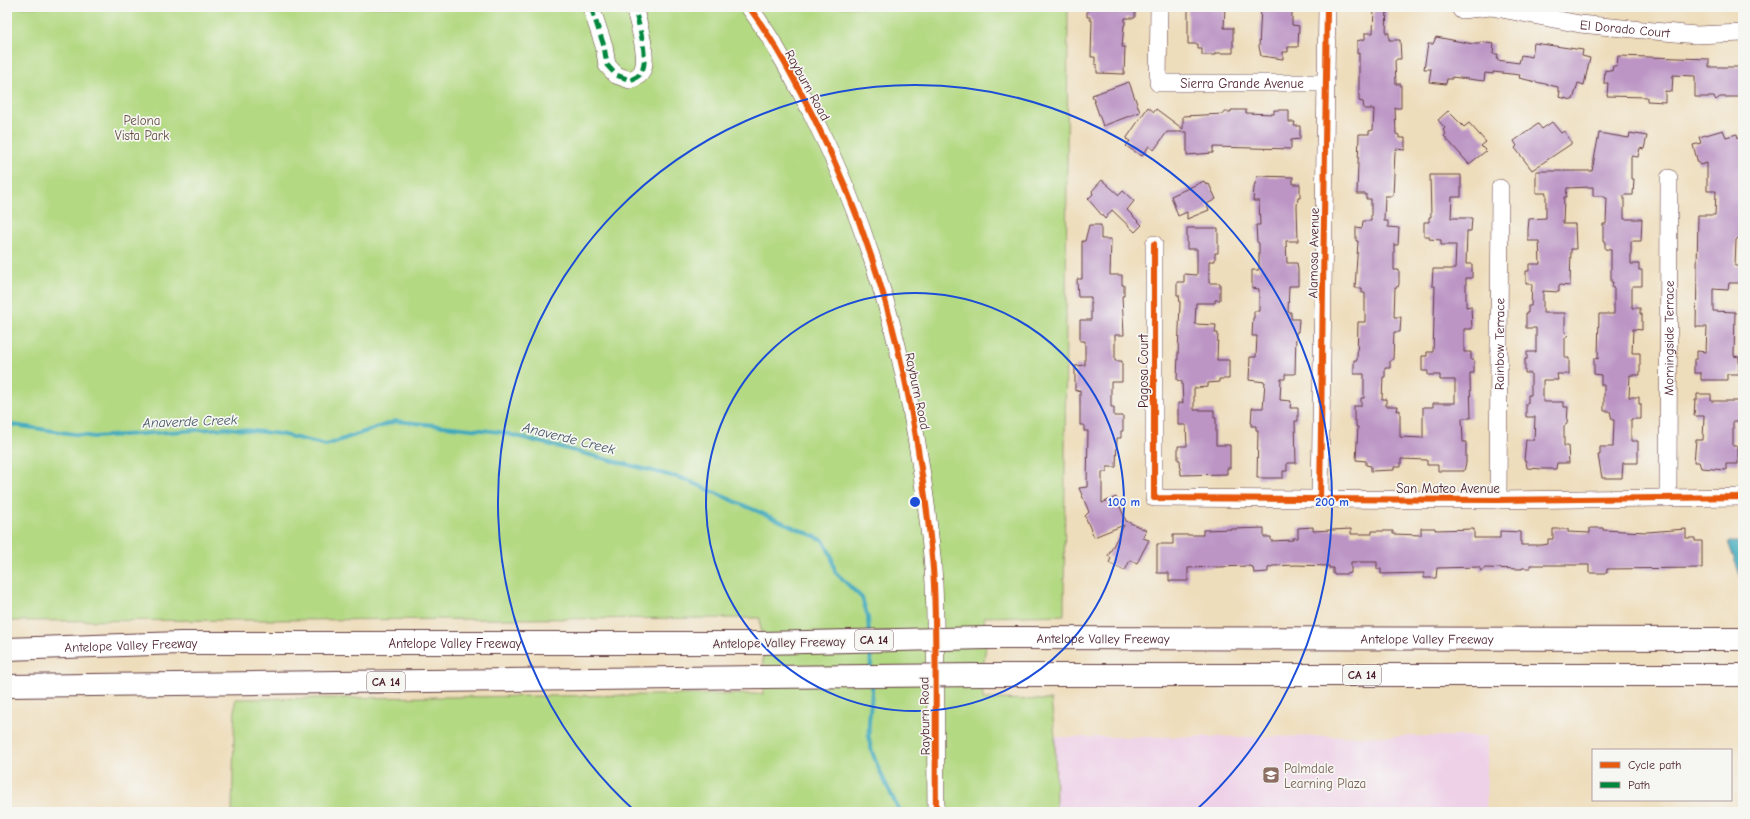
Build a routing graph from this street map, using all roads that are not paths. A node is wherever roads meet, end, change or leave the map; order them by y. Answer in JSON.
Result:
{"nodes":[{"id":1,"x":591,"y":7,"type":"edge"},
{"id":2,"x":634,"y":7,"type":"edge"},
{"id":3,"x":749,"y":7,"type":"edge"},
{"id":4,"x":1159,"y":7,"type":"edge"},
{"id":5,"x":1328,"y":7,"type":"edge"},
{"id":6,"x":1461,"y":10,"type":"dead end"},
{"id":7,"x":1743,"y":33,"type":"edge"},
{"id":8,"x":1326,"y":84,"type":"junction"},
{"id":9,"x":1669,"y":178,"type":"dead end"},
{"id":10,"x":1500,"y":188,"type":"dead end"},
{"id":11,"x":1154,"y":244,"type":"dead end"},
{"id":12,"x":1743,"y":497,"type":"edge"},
{"id":13,"x":1154,"y":498,"type":"joint"},
{"id":14,"x":1668,"y":498,"type":"junction"},
{"id":15,"x":1320,"y":499,"type":"junction"},
{"id":16,"x":1498,"y":500,"type":"junction"},
{"id":17,"x":1743,"y":639,"type":"edge"},
{"id":18,"x":7,"y":649,"type":"edge"},
{"id":19,"x":1743,"y":675,"type":"edge"},
{"id":20,"x":7,"y":686,"type":"edge"},
{"id":21,"x":936,"y":812,"type":"edge"}],
"edges":[{"from":1,"to":2,"type":"street"},
{"from":3,"to":21,"type":"street","name":"Rayburn Road"},
{"from":4,"to":8,"type":"street","name":"Sierra Grande Avenue"},
{"from":5,"to":8,"type":"street","name":"Alamosa Avenue"},
{"from":6,"to":7,"type":"street","name":"El Dorado Court"},
{"from":8,"to":15,"type":"street","name":"Alamosa Avenue"},
{"from":9,"to":14,"type":"street","name":"Morningside Terrace"},
{"from":10,"to":16,"type":"street","name":"Rainbow Terrace"},
{"from":11,"to":13,"type":"street","name":"Pagosa Court"},
{"from":12,"to":14,"type":"street","name":"San Mateo Avenue"},
{"from":13,"to":15,"type":"street","name":"San Mateo Avenue"},
{"from":14,"to":16,"type":"street","name":"San Mateo Avenue"},
{"from":15,"to":16,"type":"street","name":"San Mateo Avenue"},
{"from":17,"to":18,"type":"highway","name":"Antelope Valley Freeway","number":"CA 14","bridge":true},
{"from":19,"to":20,"type":"highway","number":"CA 14","bridge":true}]}
